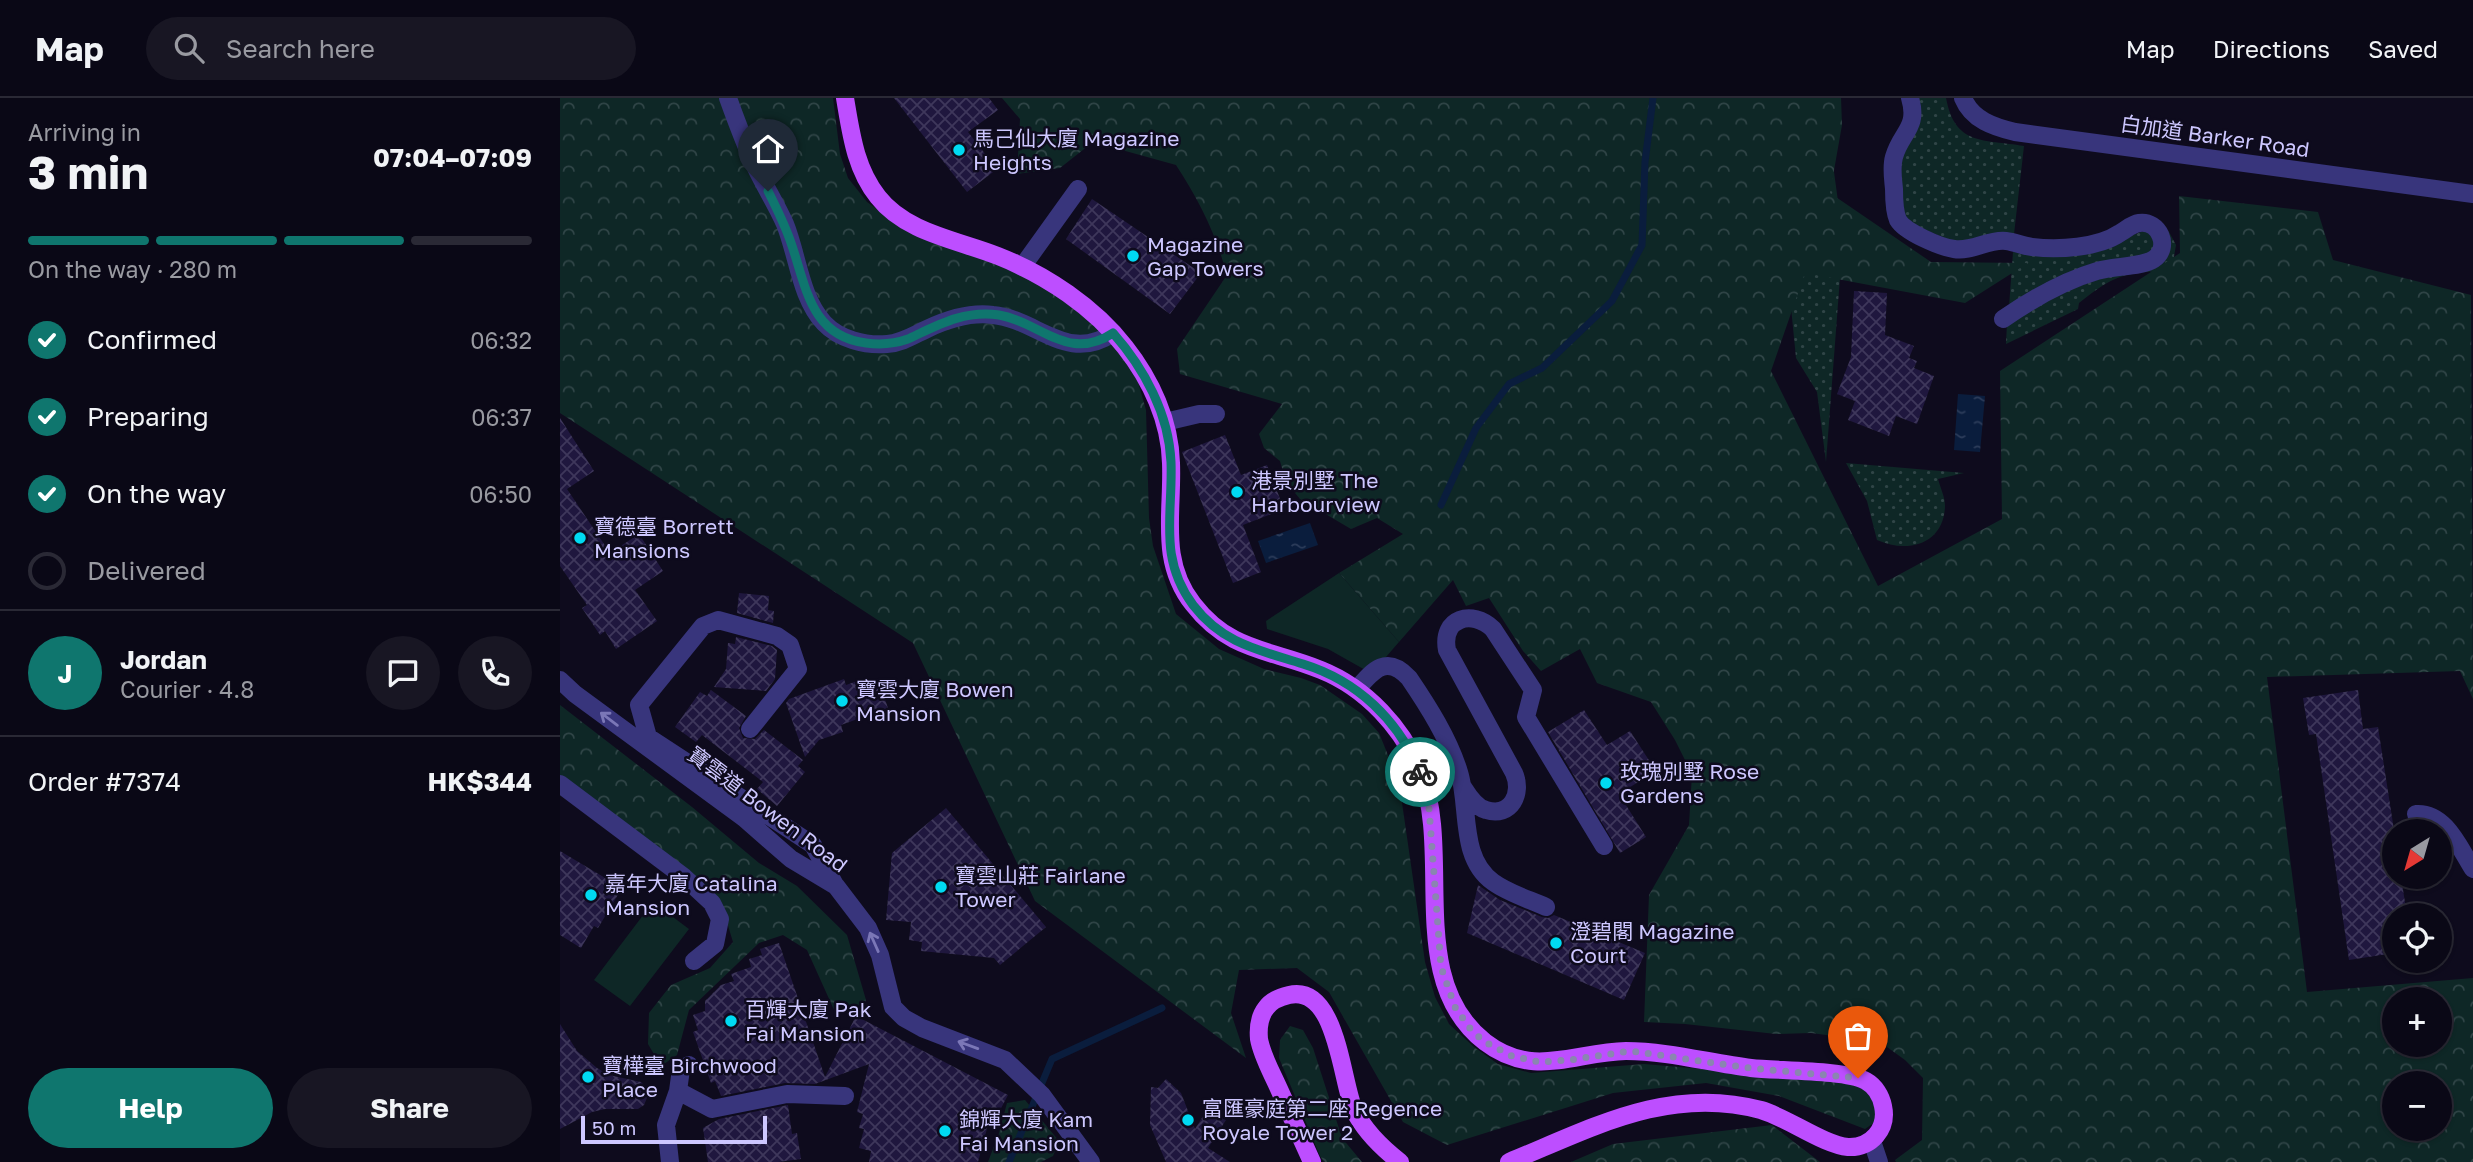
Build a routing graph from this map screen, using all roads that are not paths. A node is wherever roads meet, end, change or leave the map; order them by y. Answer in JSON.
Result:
{"nodes":[{"id":1,"x":729,"y":98,"type":"edge"},
{"id":2,"x":845,"y":98,"type":"edge"},
{"id":3,"x":1910,"y":98,"type":"edge"},
{"id":4,"x":1963,"y":98,"type":"edge"},
{"id":5,"x":1078,"y":190,"type":"dead end"},
{"id":6,"x":2473,"y":194,"type":"edge"},
{"id":7,"x":1022,"y":267,"type":"junction"},
{"id":8,"x":2003,"y":319,"type":"dead end"},
{"id":9,"x":1113,"y":333,"type":"junction"},
{"id":10,"x":1216,"y":414,"type":"dead end"},
{"id":11,"x":1165,"y":422,"type":"junction"},
{"id":12,"x":560,"y":680,"type":"edge"},
{"id":13,"x":1357,"y":689,"type":"junction"},
{"id":14,"x":750,"y":729,"type":"dead end"},
{"id":15,"x":560,"y":783,"type":"edge"},
{"id":16,"x":1463,"y":787,"type":"junction"},
{"id":17,"x":2416,"y":814,"type":"dead end"},
{"id":18,"x":1604,"y":846,"type":"dead end"},
{"id":19,"x":2473,"y":869,"type":"edge"},
{"id":20,"x":836,"y":886,"type":"junction"},
{"id":21,"x":1546,"y":907,"type":"dead end"},
{"id":22,"x":694,"y":961,"type":"dead end"},
{"id":23,"x":688,"y":1065,"type":"dead end"},
{"id":24,"x":678,"y":1091,"type":"junction"},
{"id":25,"x":845,"y":1096,"type":"dead end"},
{"id":26,"x":668,"y":1141,"type":"junction"},
{"id":27,"x":1872,"y":1141,"type":"junction"},
{"id":28,"x":670,"y":1162,"type":"edge"},
{"id":29,"x":678,"y":1162,"type":"edge"},
{"id":30,"x":1091,"y":1162,"type":"edge"},
{"id":31,"x":1312,"y":1162,"type":"edge"},
{"id":32,"x":1400,"y":1162,"type":"edge"},
{"id":33,"x":1509,"y":1162,"type":"edge"},
{"id":34,"x":1879,"y":1162,"type":"edge"}],
"edges":[{"from":1,"to":9,"type":"street"},
{"from":2,"to":7,"type":"main road"},
{"from":3,"to":8,"type":"street"},
{"from":4,"to":6,"type":"street","name":"白加道 Barker Road"},
{"from":5,"to":7,"type":"street"},
{"from":7,"to":9,"type":"main road"},
{"from":9,"to":11,"type":"main road"},
{"from":10,"to":11,"type":"street"},
{"from":11,"to":13,"type":"main road"},
{"from":20,"to":12,"type":"street","name":"寶雲道 Bowen Road","one_way":true},
{"from":13,"to":16,"type":"street"},
{"from":13,"to":27,"type":"main road"},
{"from":14,"to":20,"type":"street"},
{"from":15,"to":22,"type":"street"},
{"from":16,"to":18,"type":"street"},
{"from":16,"to":21,"type":"street"},
{"from":17,"to":19,"type":"street"},
{"from":30,"to":20,"type":"street","name":"寶雲道 Bowen Road","one_way":true},
{"from":23,"to":24,"type":"street"},
{"from":24,"to":25,"type":"street"},
{"from":24,"to":26,"type":"street"},
{"from":26,"to":28,"type":"street"},
{"from":26,"to":29,"type":"street"},
{"from":27,"to":33,"type":"main road"},
{"from":27,"to":34,"type":"street"},
{"from":31,"to":32,"type":"main road"}]}
